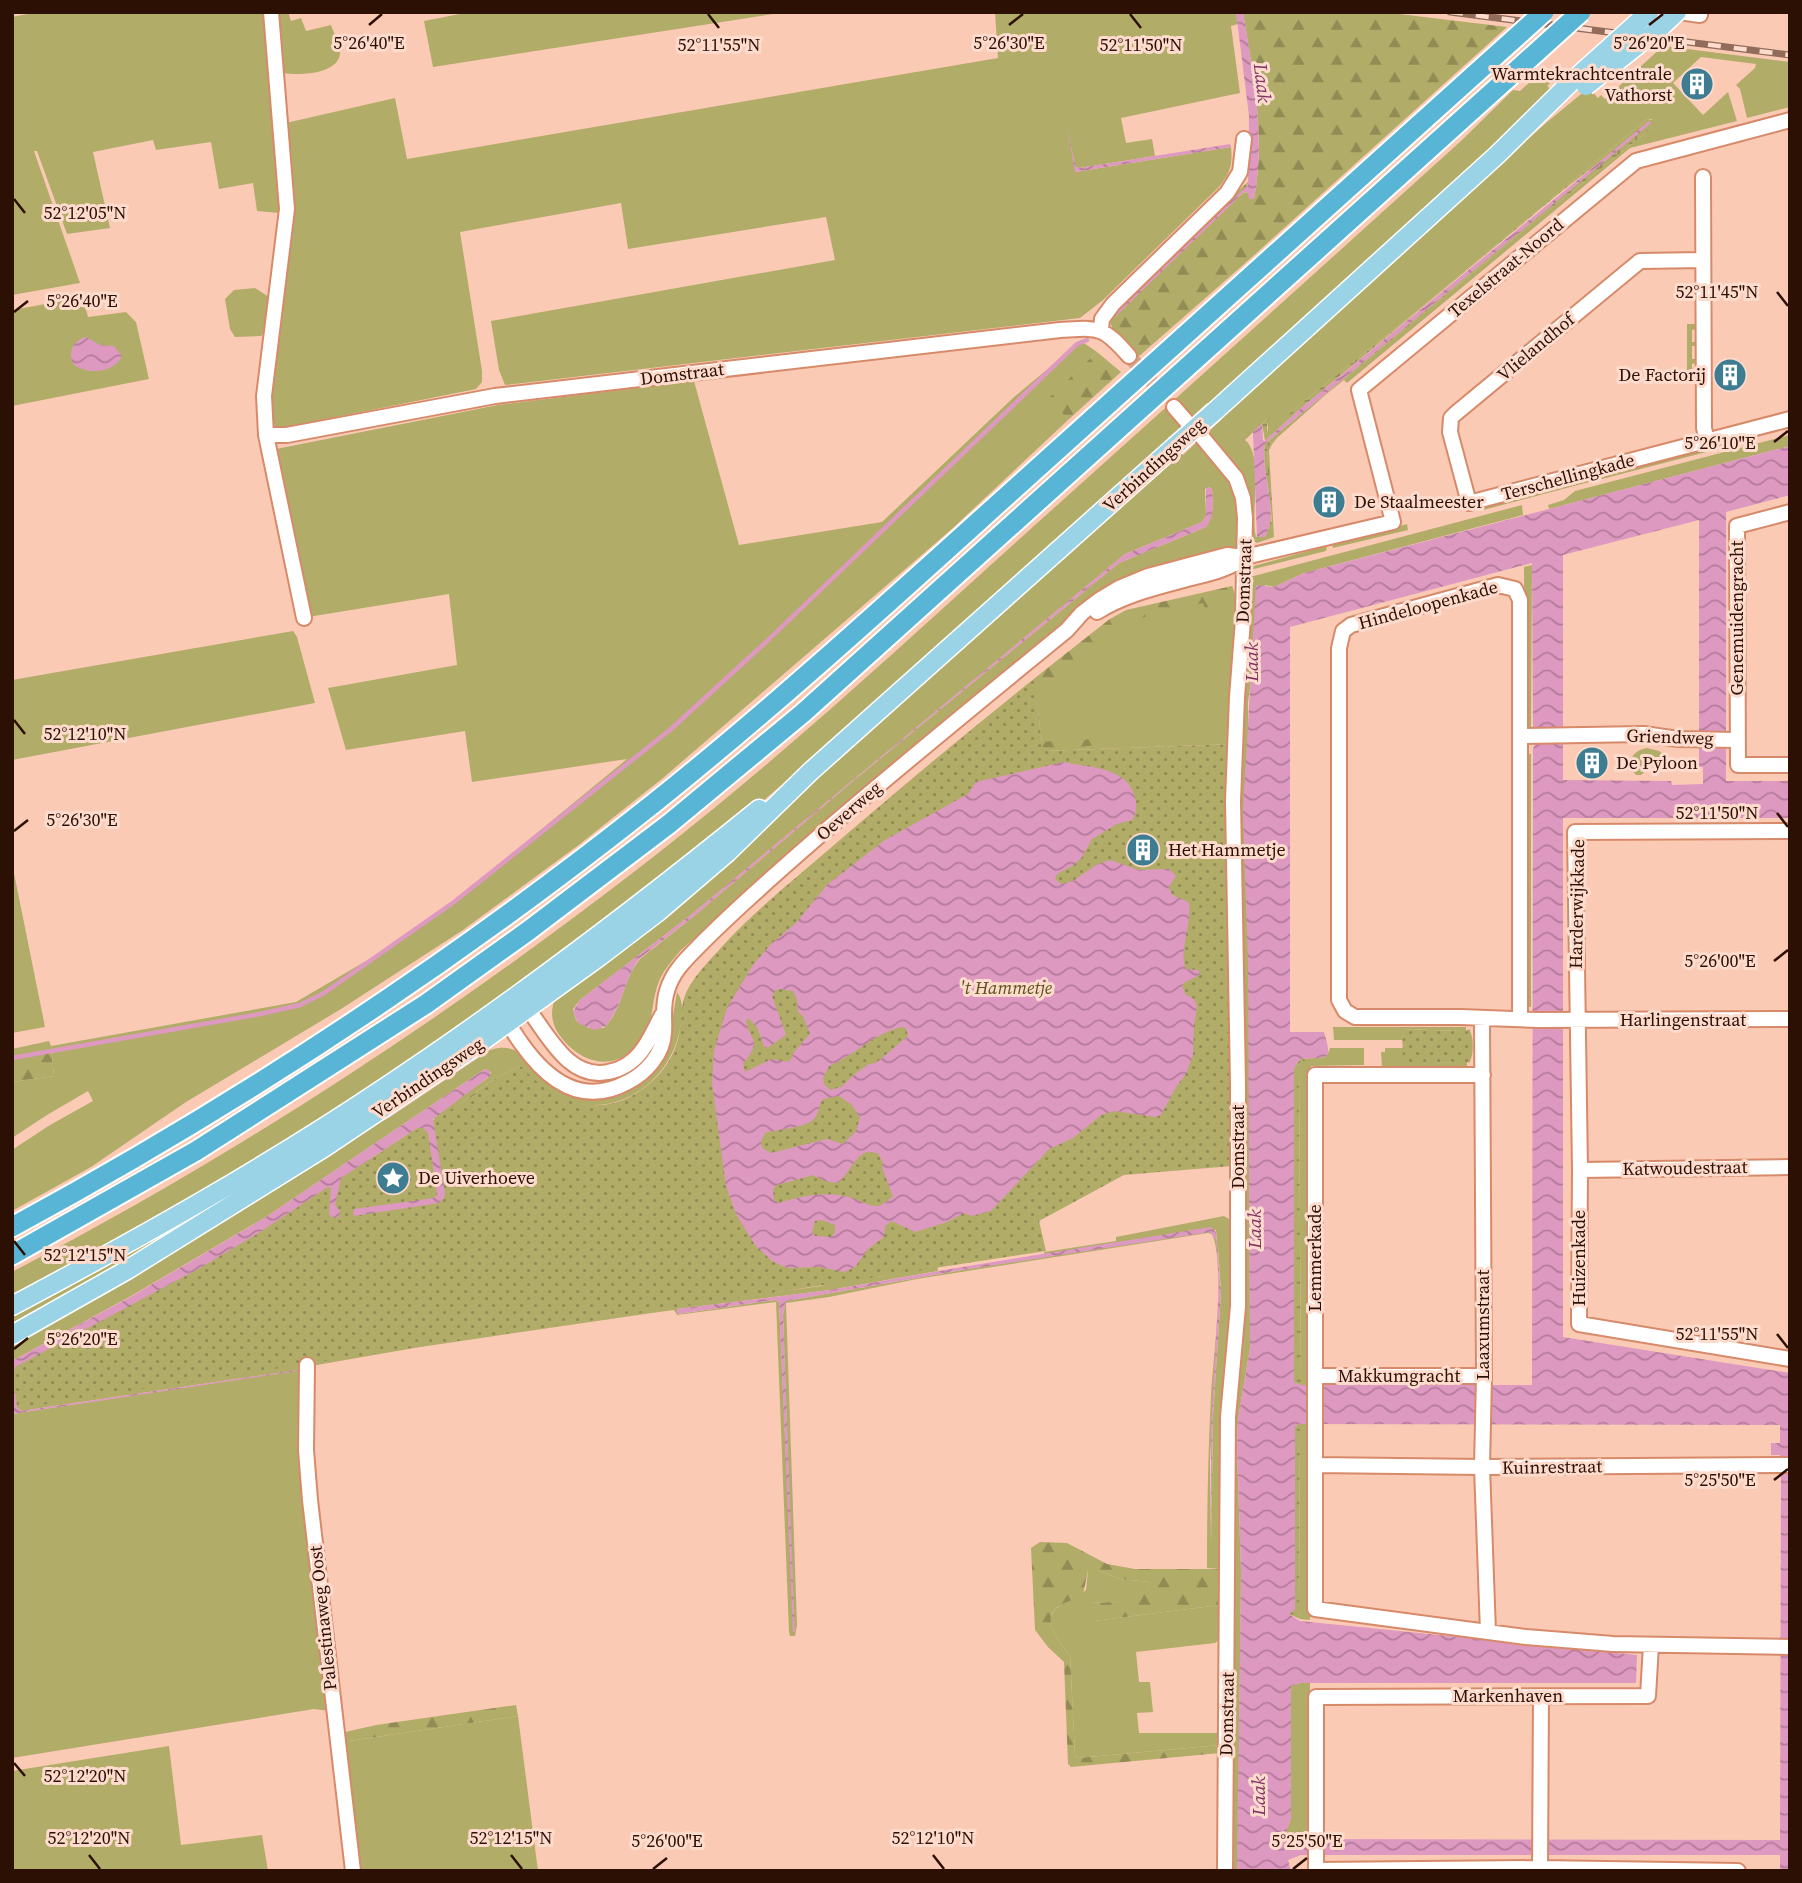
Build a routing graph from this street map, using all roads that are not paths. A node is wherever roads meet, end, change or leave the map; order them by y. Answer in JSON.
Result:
{"nodes":[{"id":1,"x":271,"y":12,"type":"edge"},
{"id":2,"x":1544,"y":12,"type":"edge"},
{"id":3,"x":1581,"y":12,"type":"edge"},
{"id":4,"x":1649,"y":12,"type":"edge"},
{"id":5,"x":1678,"y":12,"type":"edge"},
{"id":6,"x":1700,"y":15,"type":"dead end"},
{"id":7,"x":1577,"y":85,"type":"junction"},
{"id":8,"x":1790,"y":120,"type":"edge"},
{"id":9,"x":1244,"y":139,"type":"dead end"},
{"id":10,"x":1703,"y":177,"type":"dead end"},
{"id":11,"x":1703,"y":260,"type":"junction"},
{"id":12,"x":1101,"y":329,"type":"junction"},
{"id":13,"x":1129,"y":356,"type":"tunnel mouth"},
{"id":14,"x":1174,"y":407,"type":"tunnel mouth"},
{"id":15,"x":1790,"y":419,"type":"edge"},
{"id":16,"x":1187,"y":422,"type":"dead end"},
{"id":17,"x":266,"y":435,"type":"junction"},
{"id":18,"x":1202,"y":437,"type":"dead end"},
{"id":19,"x":1707,"y":441,"type":"junction"},
{"id":20,"x":1469,"y":503,"type":"joint"},
{"id":21,"x":1790,"y":512,"type":"edge"},
{"id":22,"x":1393,"y":522,"type":"joint"},
{"id":23,"x":1245,"y":557,"type":"junction"},
{"id":24,"x":304,"y":618,"type":"dead end"},
{"id":25,"x":1520,"y":736,"type":"junction"},
{"id":26,"x":1732,"y":740,"type":"junction"},
{"id":27,"x":1790,"y":765,"type":"edge"},
{"id":28,"x":810,"y":772,"type":"junction"},
{"id":29,"x":1790,"y":831,"type":"edge"},
{"id":30,"x":506,"y":1003,"type":"junction"},
{"id":31,"x":528,"y":1009,"type":"junction"},
{"id":32,"x":662,"y":1015,"type":"junction"},
{"id":33,"x":1482,"y":1018,"type":"junction"},
{"id":34,"x":1520,"y":1019,"type":"junction"},
{"id":35,"x":1790,"y":1019,"type":"edge"},
{"id":36,"x":1576,"y":1020,"type":"junction"},
{"id":37,"x":508,"y":1023,"type":"junction"},
{"id":38,"x":1483,"y":1075,"type":"junction"},
{"id":39,"x":1790,"y":1167,"type":"edge"},
{"id":40,"x":1580,"y":1170,"type":"junction"},
{"id":41,"x":12,"y":1227,"type":"edge"},
{"id":42,"x":12,"y":1255,"type":"edge"},
{"id":43,"x":12,"y":1306,"type":"edge"},
{"id":44,"x":12,"y":1335,"type":"edge"},
{"id":45,"x":1790,"y":1359,"type":"edge"},
{"id":46,"x":307,"y":1365,"type":"dead end"},
{"id":47,"x":1315,"y":1376,"type":"junction"},
{"id":48,"x":1483,"y":1380,"type":"junction"},
{"id":49,"x":1315,"y":1465,"type":"junction"},
{"id":50,"x":1790,"y":1465,"type":"edge"},
{"id":51,"x":1482,"y":1467,"type":"junction"},
{"id":52,"x":1488,"y":1632,"type":"junction"},
{"id":53,"x":1651,"y":1645,"type":"junction"},
{"id":54,"x":1785,"y":1647,"type":"edge"},
{"id":55,"x":1541,"y":1696,"type":"junction"},
{"id":56,"x":1315,"y":1866,"type":"edge"},
{"id":57,"x":1540,"y":1866,"type":"edge"},
{"id":58,"x":1738,"y":1870,"type":"edge"},
{"id":59,"x":353,"y":1871,"type":"edge"},
{"id":60,"x":1225,"y":1871,"type":"edge"}],
"edges":[{"from":1,"to":17,"type":"street"},
{"from":2,"to":41,"type":"highway","bridge":true},
{"from":3,"to":42,"type":"highway","bridge":true},
{"from":4,"to":7,"type":"main road","name":"Verbindingsweg","bridge":true},
{"from":5,"to":6,"type":"street"},
{"from":5,"to":7,"type":"main road","name":"Verbindingsweg","bridge":true},
{"from":7,"to":28,"type":"main road","name":"Verbindingsweg","bridge":true},
{"from":8,"to":22,"type":"street","name":"Texelstraat-Noord"},
{"from":9,"to":12,"type":"street"},
{"from":10,"to":11,"type":"street"},
{"from":11,"to":19,"type":"street"},
{"from":11,"to":20,"type":"street","name":"Vlielandhof"},
{"from":12,"to":13,"type":"street"},
{"from":12,"to":17,"type":"street","name":"Domstraat"},
{"from":14,"to":16,"type":"street"},
{"from":15,"to":19,"type":"street","name":"Terschellingkade"},
{"from":17,"to":24,"type":"street"},
{"from":18,"to":23,"type":"street","name":"Domstraat"},
{"from":19,"to":20,"type":"street","name":"Terschellingkade"},
{"from":21,"to":26,"type":"street","name":"Genemuidengracht"},
{"from":22,"to":23,"type":"street","name":"Oeverweg"},
{"from":23,"to":32,"type":"street","name":"Oeverweg"},
{"from":23,"to":60,"type":"street","name":"Domstraat"},
{"from":25,"to":26,"type":"street","name":"Griendweg"},
{"from":25,"to":33,"type":"street","name":"Hindeloopenkade"},
{"from":25,"to":34,"type":"street","name":"Hindeloopenkade"},
{"from":26,"to":27,"type":"street","name":"Genemuidengracht"},
{"from":28,"to":30,"type":"main road","name":"Verbindingsweg"},
{"from":28,"to":31,"type":"main road","name":"Verbindingsweg"},
{"from":29,"to":36,"type":"street","name":"Harderwijkkade"},
{"from":30,"to":31,"type":"street"},
{"from":30,"to":37,"type":"street"},
{"from":30,"to":43,"type":"main road","name":"Verbindingsweg"},
{"from":31,"to":32,"type":"street","name":"Oeverweg"},
{"from":31,"to":37,"type":"main road","name":"Verbindingsweg"},
{"from":32,"to":37,"type":"street","name":"Oeverweg"},
{"from":33,"to":34,"type":"street","name":"Hindeloopenkade"},
{"from":33,"to":38,"type":"street","name":"Laaxumstraat"},
{"from":34,"to":36,"type":"street","name":"Hindeloopenkade"},
{"from":35,"to":36,"type":"street","name":"Harlingenstraat"},
{"from":36,"to":40,"type":"street","name":"Huizenkade"},
{"from":37,"to":44,"type":"main road","name":"Verbindingsweg"},
{"from":38,"to":47,"type":"street","name":"Lemmerkade"},
{"from":38,"to":48,"type":"street","name":"Laaxumstraat"},
{"from":39,"to":40,"type":"street","name":"Katwoudestraat"},
{"from":40,"to":45,"type":"street","name":"Huizenkade"},
{"from":46,"to":59,"type":"street","name":"Palestinaweg Oost"},
{"from":47,"to":48,"type":"street","name":"Makkumgracht"},
{"from":47,"to":49,"type":"street","name":"Lemmerkade"},
{"from":48,"to":51,"type":"street","name":"Laaxumstraat"},
{"from":49,"to":51,"type":"street","name":"Kuinrestraat"},
{"from":49,"to":52,"type":"street","name":"Lemmerkade"},
{"from":50,"to":51,"type":"street","name":"Kuinrestraat"},
{"from":51,"to":52,"type":"street","name":"Laaxumstraat"},
{"from":52,"to":53,"type":"street"},
{"from":53,"to":54,"type":"street"},
{"from":53,"to":55,"type":"street","name":"Markenhaven"},
{"from":55,"to":56,"type":"street","name":"Markenhaven"},
{"from":55,"to":57,"type":"street"},
{"from":56,"to":57,"type":"street"},
{"from":57,"to":58,"type":"street"}]}
